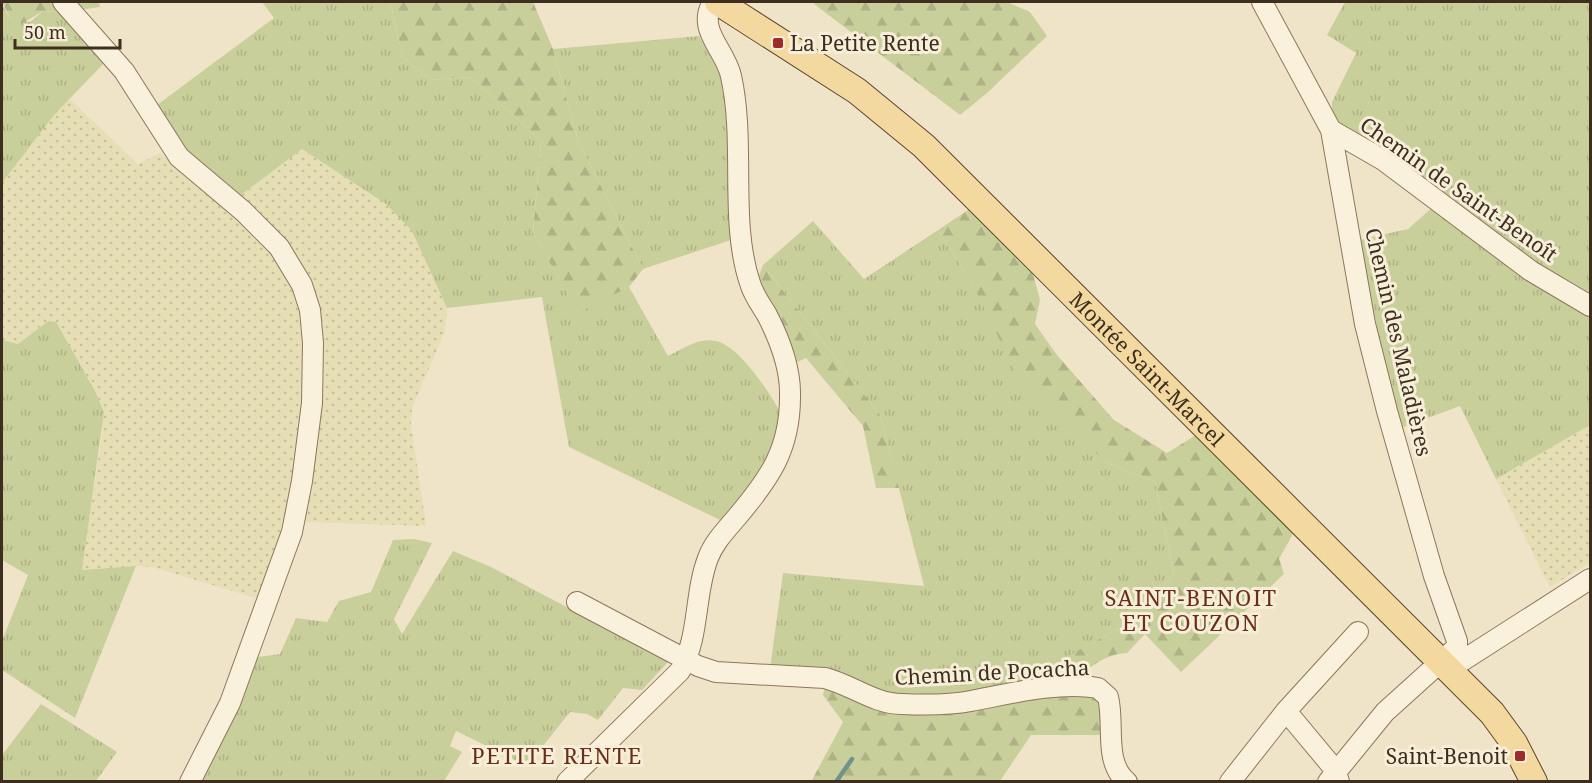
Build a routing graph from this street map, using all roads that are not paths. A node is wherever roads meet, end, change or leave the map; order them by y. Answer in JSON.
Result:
{"nodes":[{"id":1,"x":63,"y":2,"type":"edge"},
{"id":2,"x":716,"y":2,"type":"edge"},
{"id":3,"x":1262,"y":2,"type":"edge"},
{"id":4,"x":1331,"y":130,"type":"junction"},
{"id":5,"x":1590,"y":306,"type":"edge"},
{"id":6,"x":1590,"y":579,"type":"edge"},
{"id":7,"x":577,"y":602,"type":"dead end"},
{"id":8,"x":1358,"y":632,"type":"dead end"},
{"id":9,"x":687,"y":659,"type":"junction"},
{"id":10,"x":1441,"y":661,"type":"junction"},
{"id":11,"x":1286,"y":711,"type":"junction"},
{"id":12,"x":1334,"y":778,"type":"edge"},
{"id":13,"x":189,"y":782,"type":"edge"},
{"id":14,"x":567,"y":782,"type":"edge"},
{"id":15,"x":1127,"y":782,"type":"edge"},
{"id":16,"x":1230,"y":782,"type":"edge"},
{"id":17,"x":1534,"y":782,"type":"edge"}],
"edges":[{"from":1,"to":13,"type":"street"},
{"from":2,"to":9,"type":"street"},
{"from":2,"to":10,"type":"main road","name":"Montée Saint-Marcel"},
{"from":3,"to":4,"type":"street","name":"Chemin des Maladières"},
{"from":4,"to":5,"type":"street","name":"Chemin de Saint-Benoît"},
{"from":4,"to":10,"type":"street","name":"Chemin des Maladières"},
{"from":6,"to":10,"type":"street"},
{"from":7,"to":9,"type":"street","name":"Chemin de Pocacha"},
{"from":8,"to":11,"type":"street"},
{"from":9,"to":14,"type":"street"},
{"from":9,"to":15,"type":"street","name":"Chemin de Pocacha"},
{"from":10,"to":12,"type":"street"},
{"from":10,"to":17,"type":"main road","name":"Montée Saint-Marcel"},
{"from":11,"to":12,"type":"street"},
{"from":11,"to":16,"type":"street"}]}
